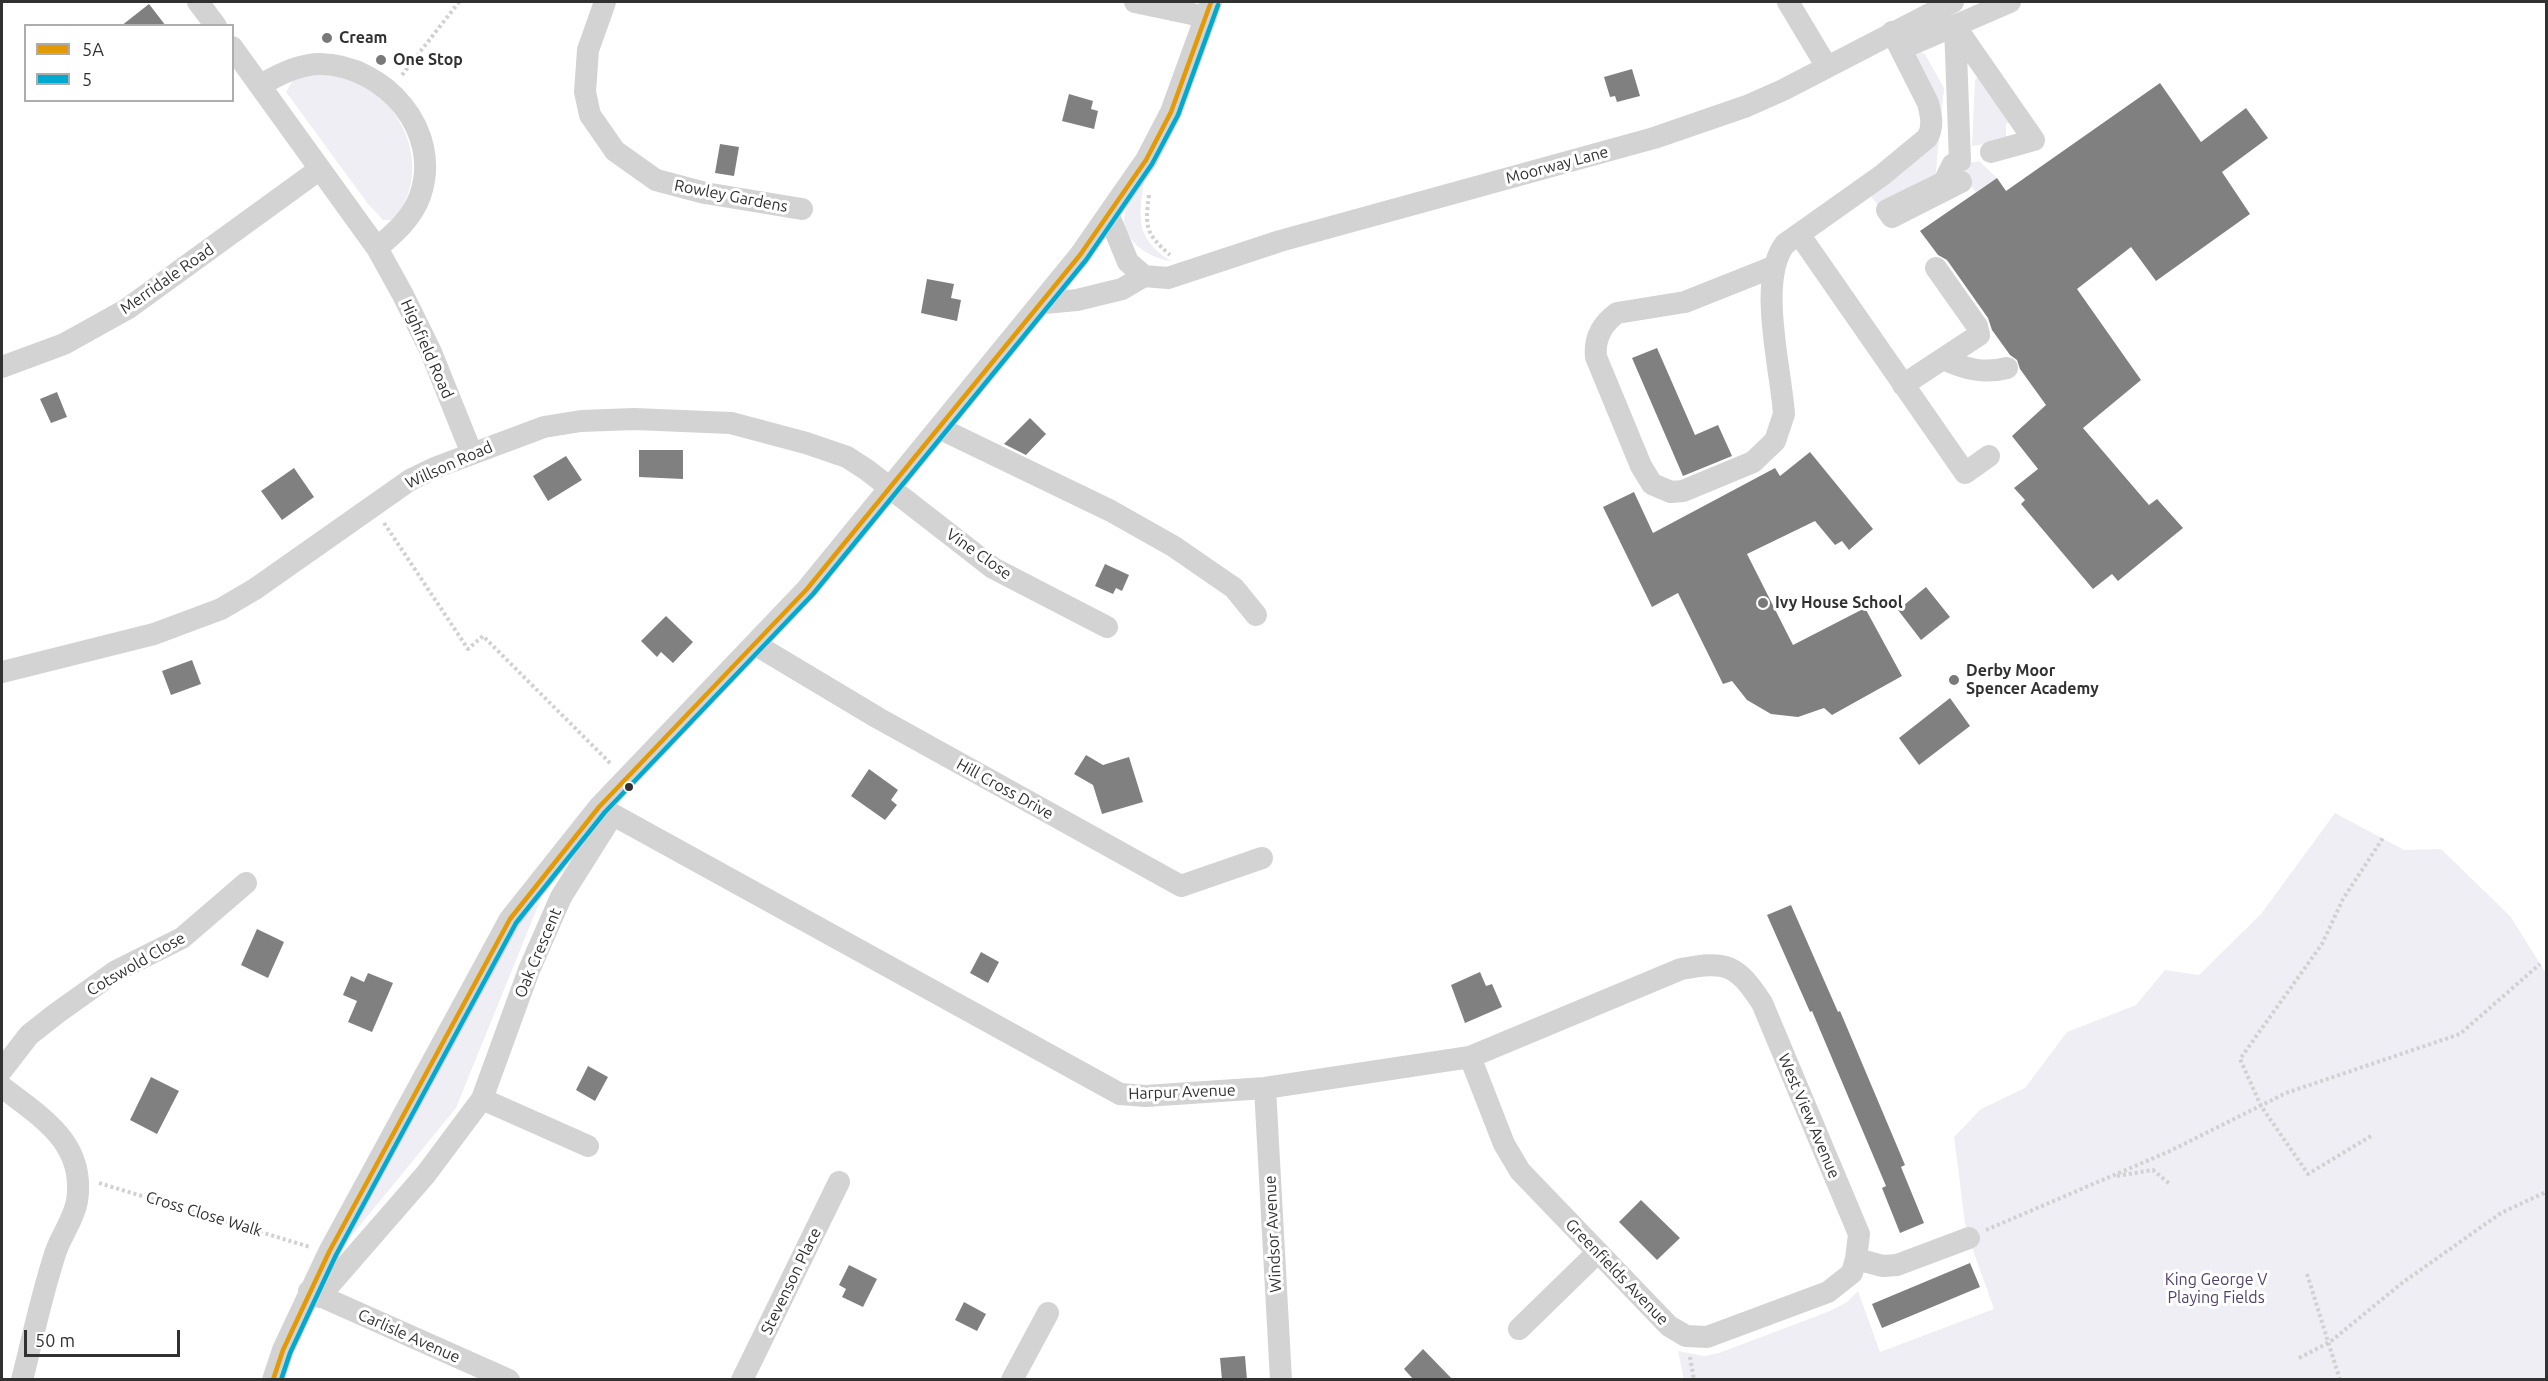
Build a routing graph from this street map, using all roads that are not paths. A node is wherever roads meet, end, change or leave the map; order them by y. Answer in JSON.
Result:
{"nodes":[{"id":1,"x":198,"y":2,"type":"edge"},
{"id":2,"x":604,"y":2,"type":"edge"},
{"id":3,"x":1135,"y":2,"type":"edge"},
{"id":4,"x":1788,"y":2,"type":"edge"},
{"id":5,"x":1953,"y":2,"type":"edge"},
{"id":6,"x":2010,"y":2,"type":"edge"},
{"id":7,"x":1208,"y":9,"type":"edge"},
{"id":8,"x":214,"y":24,"type":"edge"},
{"id":9,"x":1955,"y":26,"type":"junction"},
{"id":10,"x":1897,"y":41,"type":"junction"},
{"id":11,"x":234,"y":50,"type":"edge"},
{"id":12,"x":1827,"y":67,"type":"junction"},
{"id":13,"x":261,"y":85,"type":"junction"},
{"id":14,"x":1991,"y":152,"type":"dead end"},
{"id":15,"x":320,"y":169,"type":"junction"},
{"id":16,"x":1961,"y":182,"type":"dead end"},
{"id":17,"x":802,"y":209,"type":"dead end"},
{"id":18,"x":1109,"y":216,"type":"junction"},
{"id":19,"x":1799,"y":234,"type":"junction"},
{"id":20,"x":377,"y":248,"type":"junction"},
{"id":21,"x":1773,"y":267,"type":"junction"},
{"id":22,"x":1936,"y":268,"type":"dead end"},
{"id":23,"x":1144,"y":276,"type":"junction"},
{"id":24,"x":1044,"y":303,"type":"junction"},
{"id":25,"x":1943,"y":359,"type":"junction"},
{"id":26,"x":2,"y":367,"type":"edge"},
{"id":27,"x":2007,"y":368,"type":"dead end"},
{"id":28,"x":1904,"y":385,"type":"junction"},
{"id":29,"x":939,"y":428,"type":"junction"},
{"id":30,"x":472,"y":453,"type":"junction"},
{"id":31,"x":1989,"y":456,"type":"dead end"},
{"id":32,"x":890,"y":488,"type":"junction"},
{"id":33,"x":1256,"y":615,"type":"dead end"},
{"id":34,"x":1107,"y":627,"type":"dead end"},
{"id":35,"x":756,"y":645,"type":"junction"},
{"id":36,"x":2,"y":672,"type":"edge"},
{"id":37,"x":606,"y":812,"type":"junction"},
{"id":38,"x":1262,"y":858,"type":"dead end"},
{"id":39,"x":246,"y":883,"type":"dead end"},
{"id":40,"x":1744,"y":977,"type":"joint"},
{"id":41,"x":1470,"y":1057,"type":"junction"},
{"id":42,"x":2,"y":1070,"type":"edge"},
{"id":43,"x":2,"y":1087,"type":"edge"},
{"id":44,"x":1265,"y":1088,"type":"junction"},
{"id":45,"x":482,"y":1099,"type":"junction"},
{"id":46,"x":588,"y":1146,"type":"dead end"},
{"id":47,"x":839,"y":1182,"type":"dead end"},
{"id":48,"x":1969,"y":1238,"type":"road end"},
{"id":49,"x":1598,"y":1252,"type":"junction"},
{"id":50,"x":1856,"y":1259,"type":"junction"},
{"id":51,"x":314,"y":1294,"type":"junction"},
{"id":52,"x":1048,"y":1312,"type":"dead end"},
{"id":53,"x":1519,"y":1329,"type":"dead end"},
{"id":54,"x":22,"y":1380,"type":"edge"},
{"id":55,"x":273,"y":1380,"type":"edge"},
{"id":56,"x":509,"y":1380,"type":"edge"},
{"id":57,"x":742,"y":1380,"type":"edge"},
{"id":58,"x":1012,"y":1380,"type":"edge"},
{"id":59,"x":1281,"y":1380,"type":"edge"}],
"edges":[{"from":1,"to":8,"type":"street"},
{"from":2,"to":17,"type":"street","name":"Rowley Gardens"},
{"from":3,"to":7,"type":"street"},
{"from":4,"to":12,"type":"street"},
{"from":5,"to":10,"type":"street","name":"Moorway Lane"},
{"from":6,"to":9,"type":"street"},
{"from":7,"to":18,"type":"street"},
{"from":9,"to":10,"type":"street"},
{"from":9,"to":14,"type":"street"},
{"from":9,"to":16,"type":"street"},
{"from":10,"to":12,"type":"street","name":"Moorway Lane"},
{"from":10,"to":19,"type":"street"},
{"from":11,"to":13,"type":"street","name":"Highfield Road"},
{"from":12,"to":23,"type":"street","name":"Moorway Lane"},
{"from":13,"to":15,"type":"street","name":"Highfield Road"},
{"from":13,"to":20,"type":"street"},
{"from":15,"to":20,"type":"street","name":"Highfield Road"},
{"from":15,"to":26,"type":"street","name":"Merridale Road"},
{"from":18,"to":23,"type":"street"},
{"from":18,"to":24,"type":"street"},
{"from":19,"to":21,"type":"street"},
{"from":19,"to":28,"type":"street"},
{"from":20,"to":30,"type":"street","name":"Highfield Road"},
{"from":21,"to":21,"type":"street"},
{"from":22,"to":25,"type":"street"},
{"from":23,"to":24,"type":"street","name":"Moorway Lane"},
{"from":24,"to":29,"type":"street"},
{"from":25,"to":27,"type":"street"},
{"from":25,"to":28,"type":"street"},
{"from":28,"to":31,"type":"street"},
{"from":29,"to":32,"type":"street"},
{"from":29,"to":33,"type":"street"},
{"from":30,"to":32,"type":"street","name":"Willson Road"},
{"from":30,"to":36,"type":"street","name":"Willson Road"},
{"from":32,"to":34,"type":"street","name":"Vine Close"},
{"from":32,"to":35,"type":"street"},
{"from":35,"to":37,"type":"street"},
{"from":35,"to":38,"type":"street","name":"Hill Cross Drive"},
{"from":37,"to":44,"type":"street","name":"Harpur Avenue"},
{"from":37,"to":45,"type":"street","name":"Oak Crescent"},
{"from":37,"to":51,"type":"street"},
{"from":39,"to":42,"type":"street","name":"Cotswold Close"},
{"from":40,"to":41,"type":"street","name":"Harpur Avenue"},
{"from":40,"to":50,"type":"street","name":"West View Avenue"},
{"from":41,"to":44,"type":"street","name":"Harpur Avenue"},
{"from":41,"to":49,"type":"street","name":"Greenfields Avenue"},
{"from":43,"to":54,"type":"street"},
{"from":44,"to":59,"type":"street","name":"Windsor Avenue"},
{"from":45,"to":46,"type":"street"},
{"from":45,"to":51,"type":"street","name":"Oak Crescent"},
{"from":47,"to":57,"type":"street","name":"Stevenson Place"},
{"from":48,"to":50,"type":"street"},
{"from":49,"to":50,"type":"street","name":"Greenfields Avenue"},
{"from":49,"to":53,"type":"street"},
{"from":51,"to":55,"type":"street"},
{"from":51,"to":56,"type":"street","name":"Carlisle Avenue"},
{"from":52,"to":58,"type":"street"}]}
